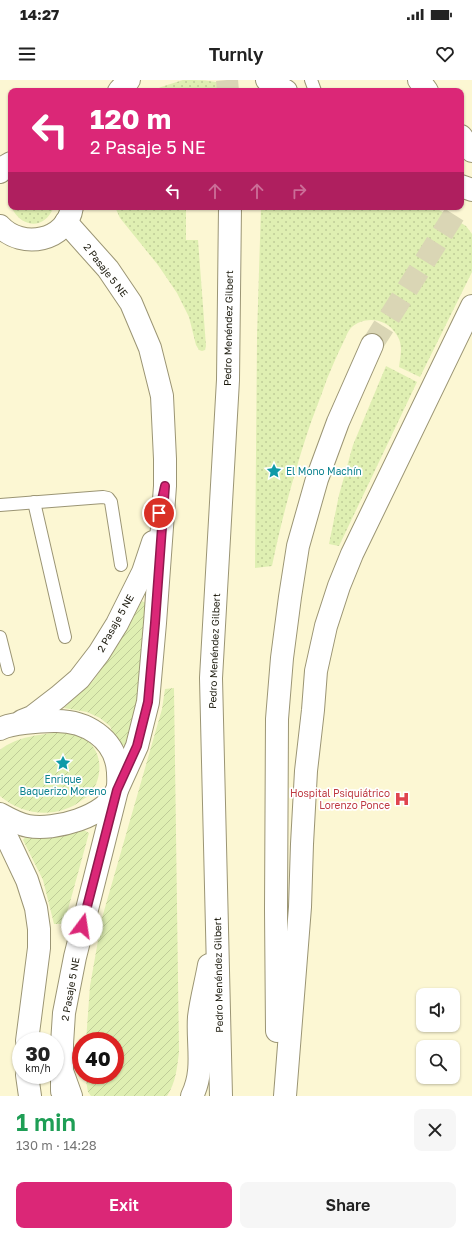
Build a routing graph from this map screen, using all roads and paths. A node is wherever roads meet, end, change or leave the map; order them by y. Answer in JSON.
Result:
{"nodes":[{"id":1,"x":129,"y":80,"type":"edge"},
{"id":2,"x":267,"y":80,"type":"edge"},
{"id":3,"x":122,"y":88,"type":"edge"},
{"id":4,"x":281,"y":88,"type":"edge"},
{"id":5,"x":464,"y":140,"type":"edge"},
{"id":6,"x":472,"y":151,"type":"edge"},
{"id":7,"x":230,"y":210,"type":"edge"},
{"id":8,"x":69,"y":215,"type":"edge"},
{"id":9,"x":0,"y":226,"type":"edge"},
{"id":10,"x":472,"y":306,"type":"edge"},
{"id":11,"x":372,"y":345,"type":"tunnel mouth"},
{"id":12,"x":165,"y":486,"type":"junction"},
{"id":13,"x":34,"y":502,"type":"junction"},
{"id":14,"x":0,"y":505,"type":"edge"},
{"id":15,"x":121,"y":565,"type":"dead end"},
{"id":16,"x":0,"y":637,"type":"edge"},
{"id":17,"x":65,"y":637,"type":"dead end"},
{"id":18,"x":8,"y":670,"type":"dead end"},
{"id":19,"x":4,"y":728,"type":"edge"},
{"id":20,"x":117,"y":790,"type":"junction"},
{"id":21,"x":0,"y":814,"type":"edge"},
{"id":22,"x":0,"y":823,"type":"edge"},
{"id":23,"x":217,"y":919,"type":"junction"},
{"id":24,"x":28,"y":1032,"type":"edge"},
{"id":25,"x":63,"y":1032,"type":"edge"},
{"id":26,"x":64,"y":1077,"type":"edge"},
{"id":27,"x":28,"y":1084,"type":"edge"},
{"id":28,"x":62,"y":1084,"type":"edge"},
{"id":29,"x":30,"y":1096,"type":"edge"},
{"id":30,"x":62,"y":1096,"type":"edge"},
{"id":31,"x":71,"y":1096,"type":"edge"},
{"id":32,"x":192,"y":1096,"type":"edge"},
{"id":33,"x":221,"y":1096,"type":"edge"},
{"id":34,"x":278,"y":1096,"type":"edge"},
{"id":35,"x":285,"y":1096,"type":"edge"}],
"edges":[{"from":1,"to":3,"type":"main road"},
{"from":2,"to":4,"type":"main road"},
{"from":5,"to":6,"type":"main road"},
{"from":7,"to":23,"type":"main road","name":"Pedro Menéndez Gilbert"},
{"from":8,"to":9,"type":"main road"},
{"from":8,"to":12,"type":"main road","name":"2 Pasaje 5 NE"},
{"from":10,"to":35,"type":"main road"},
{"from":11,"to":34,"type":"main road"},
{"from":12,"to":19,"type":"main road","name":"2 Pasaje 5 NE"},
{"from":12,"to":20,"type":"main road","name":"2 Pasaje 5 NE"},
{"from":13,"to":14,"type":"lane"},
{"from":13,"to":15,"type":"lane"},
{"from":13,"to":17,"type":"lane"},
{"from":16,"to":18,"type":"lane"},
{"from":19,"to":20,"type":"main road"},
{"from":20,"to":21,"type":"main road"},
{"from":20,"to":25,"type":"main road","name":"2 Pasaje 5 NE"},
{"from":22,"to":24,"type":"main road"},
{"from":23,"to":32,"type":"main road"},
{"from":23,"to":33,"type":"main road","name":"Pedro Menéndez Gilbert"},
{"from":26,"to":31,"type":"main road"},
{"from":27,"to":29,"type":"main road"},
{"from":28,"to":30,"type":"main road","name":"2 Pasaje 5 NE"}]}
